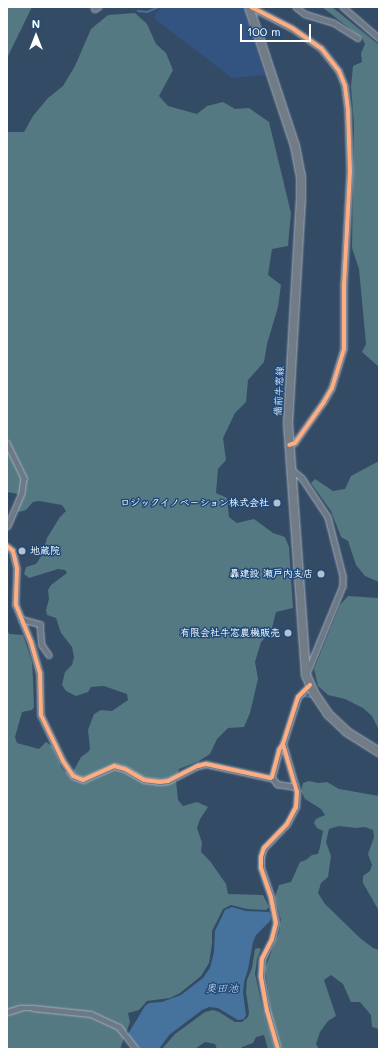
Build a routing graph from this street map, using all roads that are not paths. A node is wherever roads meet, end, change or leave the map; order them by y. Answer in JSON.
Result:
{"nodes":[{"id":1,"x":250,"y":7,"type":"edge"},
{"id":2,"x":296,"y":7,"type":"edge"},
{"id":3,"x":343,"y":7,"type":"edge"},
{"id":4,"x":358,"y":38,"type":"dead end"},
{"id":5,"x":379,"y":38,"type":"edge"},
{"id":6,"x":7,"y":442,"type":"edge"},
{"id":7,"x":289,"y":445,"type":"junction"},
{"id":8,"x":291,"y":468,"type":"junction"},
{"id":9,"x":8,"y":526,"type":"edge"},
{"id":10,"x":7,"y":546,"type":"edge"},
{"id":11,"x":21,"y":619,"type":"junction"},
{"id":12,"x":49,"y":655,"type":"dead end"},
{"id":13,"x":306,"y":675,"type":"junction"},
{"id":14,"x":310,"y":685,"type":"junction"},
{"id":15,"x":283,"y":744,"type":"junction"},
{"id":16,"x":379,"y":752,"type":"edge"},
{"id":17,"x":272,"y":778,"type":"junction"},
{"id":18,"x":296,"y":787,"type":"junction"},
{"id":19,"x":7,"y":1012,"type":"edge"},
{"id":20,"x":136,"y":1049,"type":"edge"},
{"id":21,"x":278,"y":1049,"type":"edge"}],
"edges":[{"from":1,"to":7,"type":"main road","name":"備前牛窓線"},
{"from":1,"to":7,"type":"street"},
{"from":2,"to":4,"type":"street"},
{"from":3,"to":5,"type":"street"},
{"from":6,"to":9,"type":"street"},
{"from":7,"to":8,"type":"main road","name":"備前牛窓線"},
{"from":8,"to":13,"type":"main road","name":"備前牛窓線"},
{"from":8,"to":13,"type":"street"},
{"from":10,"to":11,"type":"street"},
{"from":11,"to":12,"type":"street"},
{"from":11,"to":17,"type":"street"},
{"from":13,"to":14,"type":"main road","name":"備前牛窓線"},
{"from":14,"to":15,"type":"street"},
{"from":14,"to":16,"type":"main road","name":"備前牛窓線"},
{"from":15,"to":17,"type":"street"},
{"from":15,"to":18,"type":"street"},
{"from":17,"to":18,"type":"street"},
{"from":18,"to":21,"type":"street"},
{"from":19,"to":20,"type":"street"}]}
